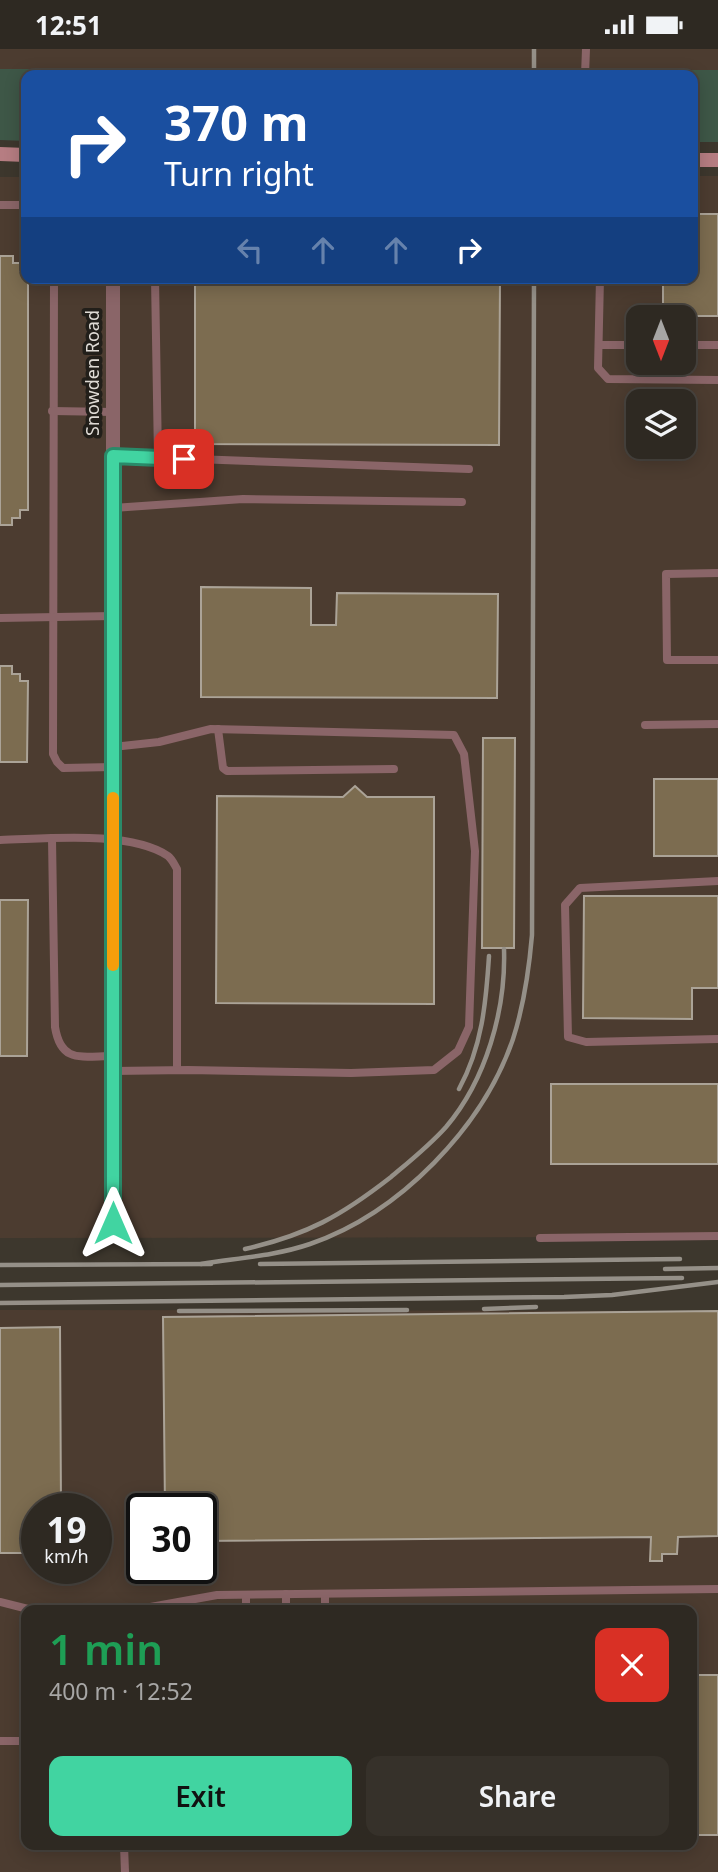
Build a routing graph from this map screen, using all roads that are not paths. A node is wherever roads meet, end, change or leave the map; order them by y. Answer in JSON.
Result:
{"nodes":[{"id":1,"x":586,"y":49,"type":"edge"},
{"id":2,"x":585,"y":70,"type":"edge"},
{"id":3,"x":0,"y":154,"type":"edge"},
{"id":4,"x":21,"y":155,"type":"edge"},
{"id":5,"x":698,"y":160,"type":"edge"},
{"id":6,"x":718,"y":160,"type":"edge"},
{"id":7,"x":0,"y":205,"type":"edge"},
{"id":8,"x":21,"y":205,"type":"edge"},
{"id":9,"x":54,"y":284,"type":"edge"},
{"id":10,"x":113,"y":284,"type":"edge"},
{"id":11,"x":155,"y":284,"type":"edge"},
{"id":12,"x":600,"y":284,"type":"edge"},
{"id":13,"x":598,"y":345,"type":"junction"},
{"id":14,"x":626,"y":345,"type":"edge"},
{"id":15,"x":696,"y":345,"type":"edge"},
{"id":16,"x":718,"y":345,"type":"edge"},
{"id":17,"x":718,"y":380,"type":"edge"},
{"id":18,"x":52,"y":411,"type":"junction"},
{"id":19,"x":113,"y":412,"type":"junction"},
{"id":20,"x":113,"y":456,"type":"junction"},
{"id":21,"x":158,"y":458,"type":"junction"},
{"id":22,"x":469,"y":469,"type":"dead end"},
{"id":23,"x":462,"y":502,"type":"dead end"},
{"id":24,"x":113,"y":507,"type":"junction"},
{"id":25,"x":718,"y":573,"type":"edge"},
{"id":26,"x":113,"y":616,"type":"junction"},
{"id":27,"x":0,"y":618,"type":"edge"},
{"id":28,"x":52,"y":618,"type":"junction"},
{"id":29,"x":718,"y":660,"type":"edge"},
{"id":30,"x":645,"y":725,"type":"dead end"},
{"id":31,"x":718,"y":725,"type":"edge"},
{"id":32,"x":218,"y":729,"type":"junction"},
{"id":33,"x":113,"y":747,"type":"junction"},
{"id":34,"x":113,"y":767,"type":"junction"},
{"id":35,"x":394,"y":769,"type":"dead end"},
{"id":36,"x":52,"y":839,"type":"junction"},
{"id":37,"x":113,"y":839,"type":"junction"},
{"id":38,"x":0,"y":840,"type":"edge"},
{"id":39,"x":718,"y":881,"type":"edge"},
{"id":40,"x":718,"y":1039,"type":"edge"},
{"id":41,"x":113,"y":1064,"type":"junction"},
{"id":42,"x":177,"y":1070,"type":"junction"},
{"id":43,"x":113,"y":1223,"type":"dead end"},
{"id":44,"x":718,"y":1236,"type":"edge"},
{"id":45,"x":540,"y":1238,"type":"dead end"},
{"id":46,"x":718,"y":1589,"type":"edge"},
{"id":47,"x":286,"y":1594,"type":"junction"},
{"id":48,"x":325,"y":1594,"type":"junction"},
{"id":49,"x":246,"y":1595,"type":"junction"},
{"id":50,"x":0,"y":1602,"type":"edge"},
{"id":51,"x":162,"y":1605,"type":"edge"},
{"id":52,"x":246,"y":1605,"type":"edge"},
{"id":53,"x":286,"y":1605,"type":"edge"},
{"id":54,"x":325,"y":1605,"type":"edge"},
{"id":55,"x":21,"y":1607,"type":"edge"},
{"id":56,"x":0,"y":1741,"type":"edge"},
{"id":57,"x":21,"y":1741,"type":"edge"},
{"id":58,"x":124,"y":1850,"type":"edge"},
{"id":59,"x":125,"y":1872,"type":"edge"}],
"edges":[{"from":1,"to":2,"type":"lane"},
{"from":3,"to":4,"type":"street"},
{"from":5,"to":6,"type":"street"},
{"from":7,"to":8,"type":"lane"},
{"from":9,"to":18,"type":"lane"},
{"from":10,"to":19,"type":"street","name":"Snowden Road"},
{"from":11,"to":21,"type":"lane"},
{"from":12,"to":13,"type":"lane"},
{"from":13,"to":14,"type":"lane"},
{"from":13,"to":17,"type":"lane"},
{"from":15,"to":16,"type":"lane"},
{"from":18,"to":19,"type":"lane"},
{"from":18,"to":28,"type":"lane"},
{"from":19,"to":20,"type":"street","name":"Snowden Road"},
{"from":20,"to":21,"type":"lane"},
{"from":20,"to":24,"type":"street","name":"Snowden Road"},
{"from":21,"to":22,"type":"lane"},
{"from":23,"to":24,"type":"lane"},
{"from":24,"to":26,"type":"street","name":"Snowden Road"},
{"from":25,"to":29,"type":"lane"},
{"from":26,"to":28,"type":"lane"},
{"from":26,"to":33,"type":"street","name":"Snowden Road"},
{"from":27,"to":28,"type":"lane"},
{"from":28,"to":34,"type":"lane"},
{"from":30,"to":31,"type":"lane"},
{"from":32,"to":33,"type":"lane"},
{"from":32,"to":35,"type":"lane"},
{"from":32,"to":42,"type":"lane"},
{"from":33,"to":34,"type":"street","name":"Snowden Road"},
{"from":34,"to":37,"type":"street","name":"Snowden Road"},
{"from":36,"to":37,"type":"lane"},
{"from":36,"to":38,"type":"lane"},
{"from":36,"to":41,"type":"lane"},
{"from":37,"to":41,"type":"street","name":"Snowden Road"},
{"from":37,"to":42,"type":"lane"},
{"from":39,"to":40,"type":"lane"},
{"from":41,"to":42,"type":"lane"},
{"from":41,"to":43,"type":"street","name":"Snowden Road"},
{"from":44,"to":45,"type":"lane"},
{"from":46,"to":48,"type":"lane"},
{"from":47,"to":48,"type":"lane"},
{"from":47,"to":49,"type":"lane"},
{"from":47,"to":53,"type":"lane"},
{"from":48,"to":54,"type":"lane"},
{"from":49,"to":51,"type":"lane"},
{"from":49,"to":52,"type":"lane"},
{"from":50,"to":55,"type":"lane"},
{"from":56,"to":57,"type":"lane"},
{"from":58,"to":59,"type":"lane"}]}
